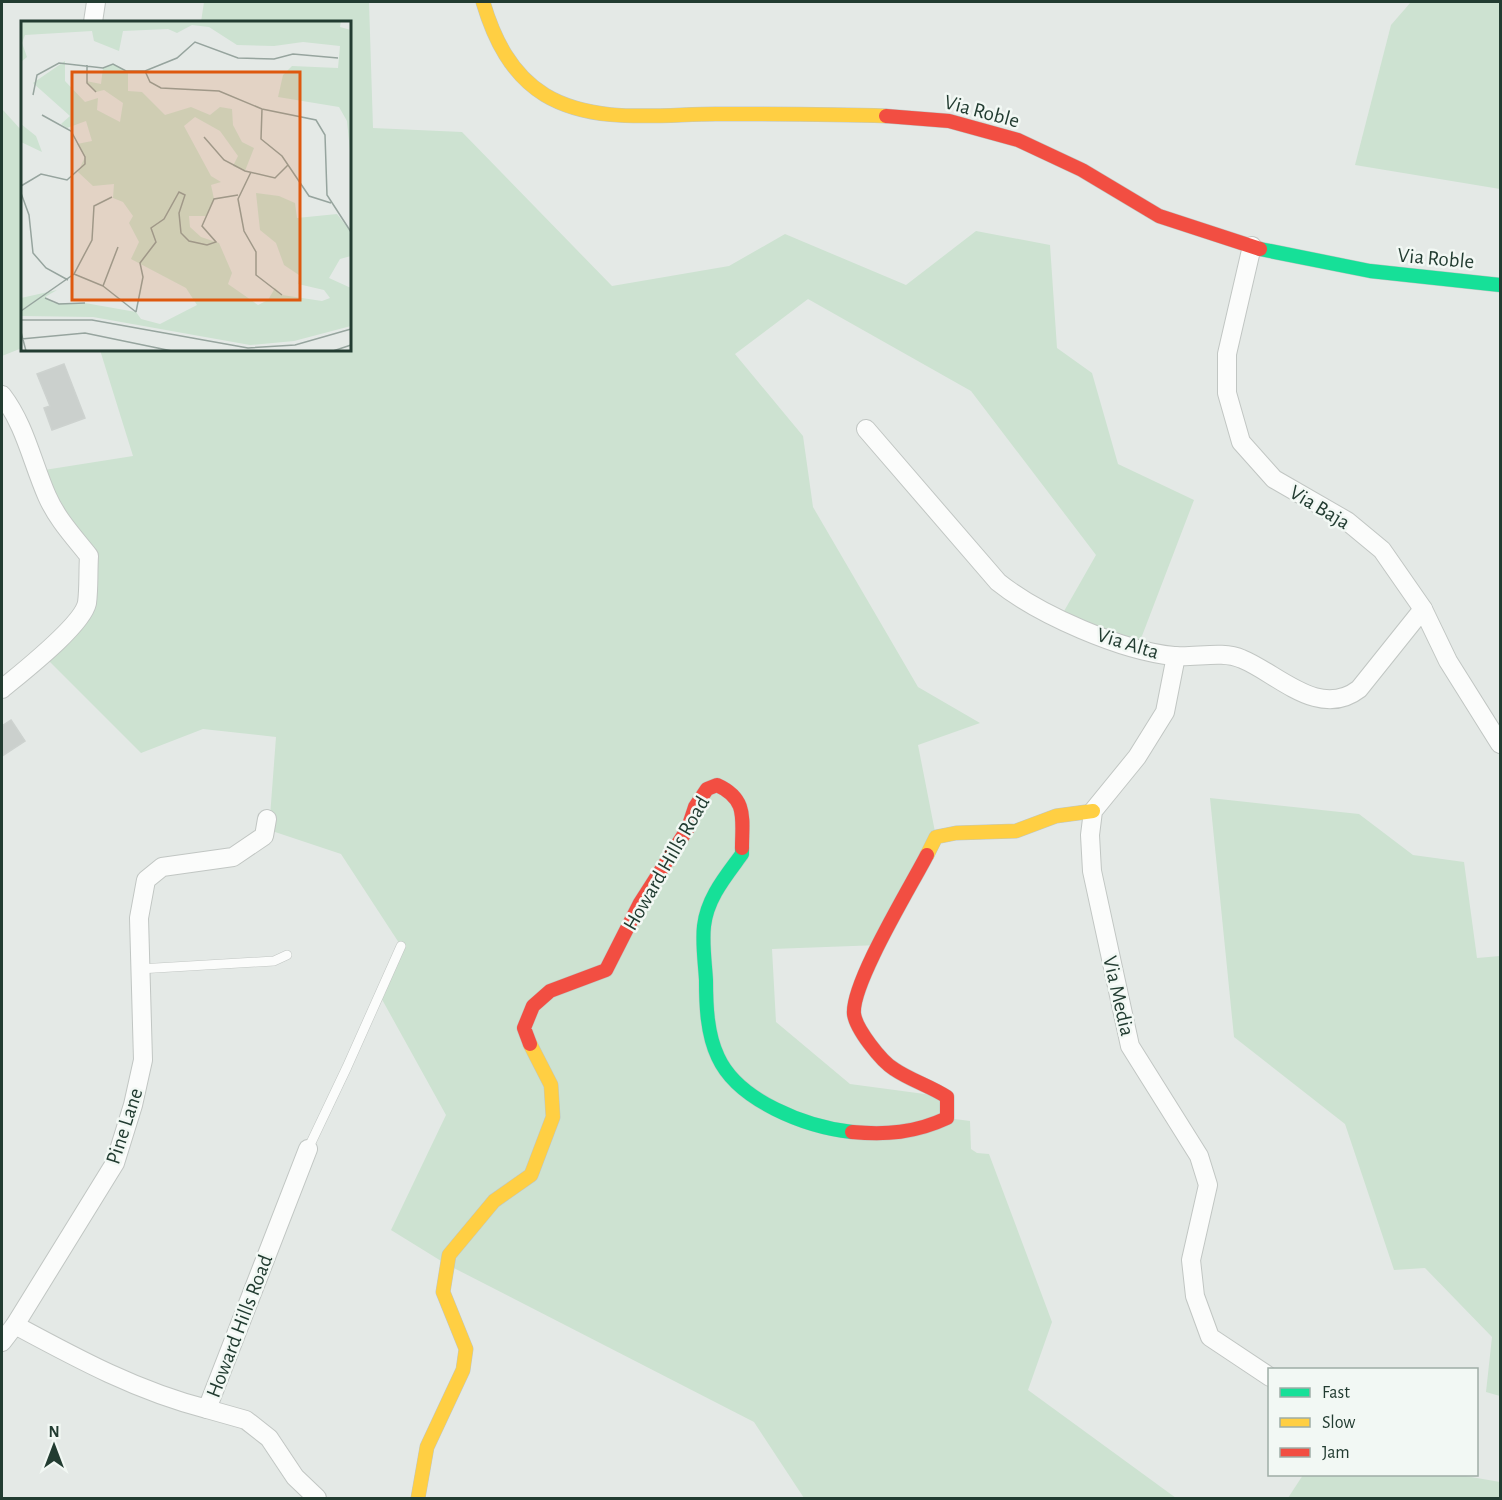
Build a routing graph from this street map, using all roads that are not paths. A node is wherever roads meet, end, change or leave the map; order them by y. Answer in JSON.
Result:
{"nodes":[{"id":1,"x":96,"y":2,"type":"edge"},
{"id":2,"x":483,"y":2,"type":"edge"},
{"id":3,"x":93,"y":21,"type":"edge"},
{"id":4,"x":1252,"y":246,"type":"junction"},
{"id":5,"x":1500,"y":285,"type":"edge"},
{"id":6,"x":2,"y":395,"type":"edge"},
{"id":7,"x":866,"y":429,"type":"dead end"},
{"id":8,"x":1423,"y":609,"type":"junction"},
{"id":9,"x":1176,"y":656,"type":"junction"},
{"id":10,"x":2,"y":689,"type":"edge"},
{"id":11,"x":1500,"y":744,"type":"edge"},
{"id":12,"x":1093,"y":811,"type":"junction"},
{"id":13,"x":267,"y":819,"type":"dead end"},
{"id":14,"x":401,"y":946,"type":"dead end"},
{"id":15,"x":287,"y":955,"type":"dead end"},
{"id":16,"x":139,"y":969,"type":"junction"},
{"id":17,"x":308,"y":1149,"type":"joint"},
{"id":18,"x":15,"y":1325,"type":"junction"},
{"id":19,"x":2,"y":1342,"type":"edge"},
{"id":20,"x":1268,"y":1376,"type":"edge"},
{"id":21,"x":207,"y":1409,"type":"junction"},
{"id":22,"x":317,"y":1498,"type":"edge"},
{"id":23,"x":418,"y":1498,"type":"edge"}],
"edges":[{"from":1,"to":3,"type":"street"},
{"from":2,"to":4,"type":"street","name":"Via Roble"},
{"from":4,"to":5,"type":"street","name":"Via Roble"},
{"from":4,"to":8,"type":"street","name":"Via Baja"},
{"from":6,"to":10,"type":"street"},
{"from":7,"to":9,"type":"street","name":"Via Alta"},
{"from":8,"to":9,"type":"street","name":"Via Alta"},
{"from":8,"to":11,"type":"street","name":"Via Baja"},
{"from":9,"to":12,"type":"street"},
{"from":12,"to":20,"type":"street","name":"Via Media"},
{"from":12,"to":23,"type":"street","name":"Howard Hills Road"},
{"from":13,"to":16,"type":"street","name":"Pine Lane"},
{"from":14,"to":17,"type":"lane"},
{"from":15,"to":16,"type":"lane"},
{"from":16,"to":18,"type":"street","name":"Pine Lane"},
{"from":17,"to":21,"type":"street","name":"Howard Hills Road"},
{"from":18,"to":19,"type":"street","name":"Pine Lane"},
{"from":18,"to":21,"type":"street","name":"Howard Hills Road"},
{"from":21,"to":22,"type":"street"}]}
